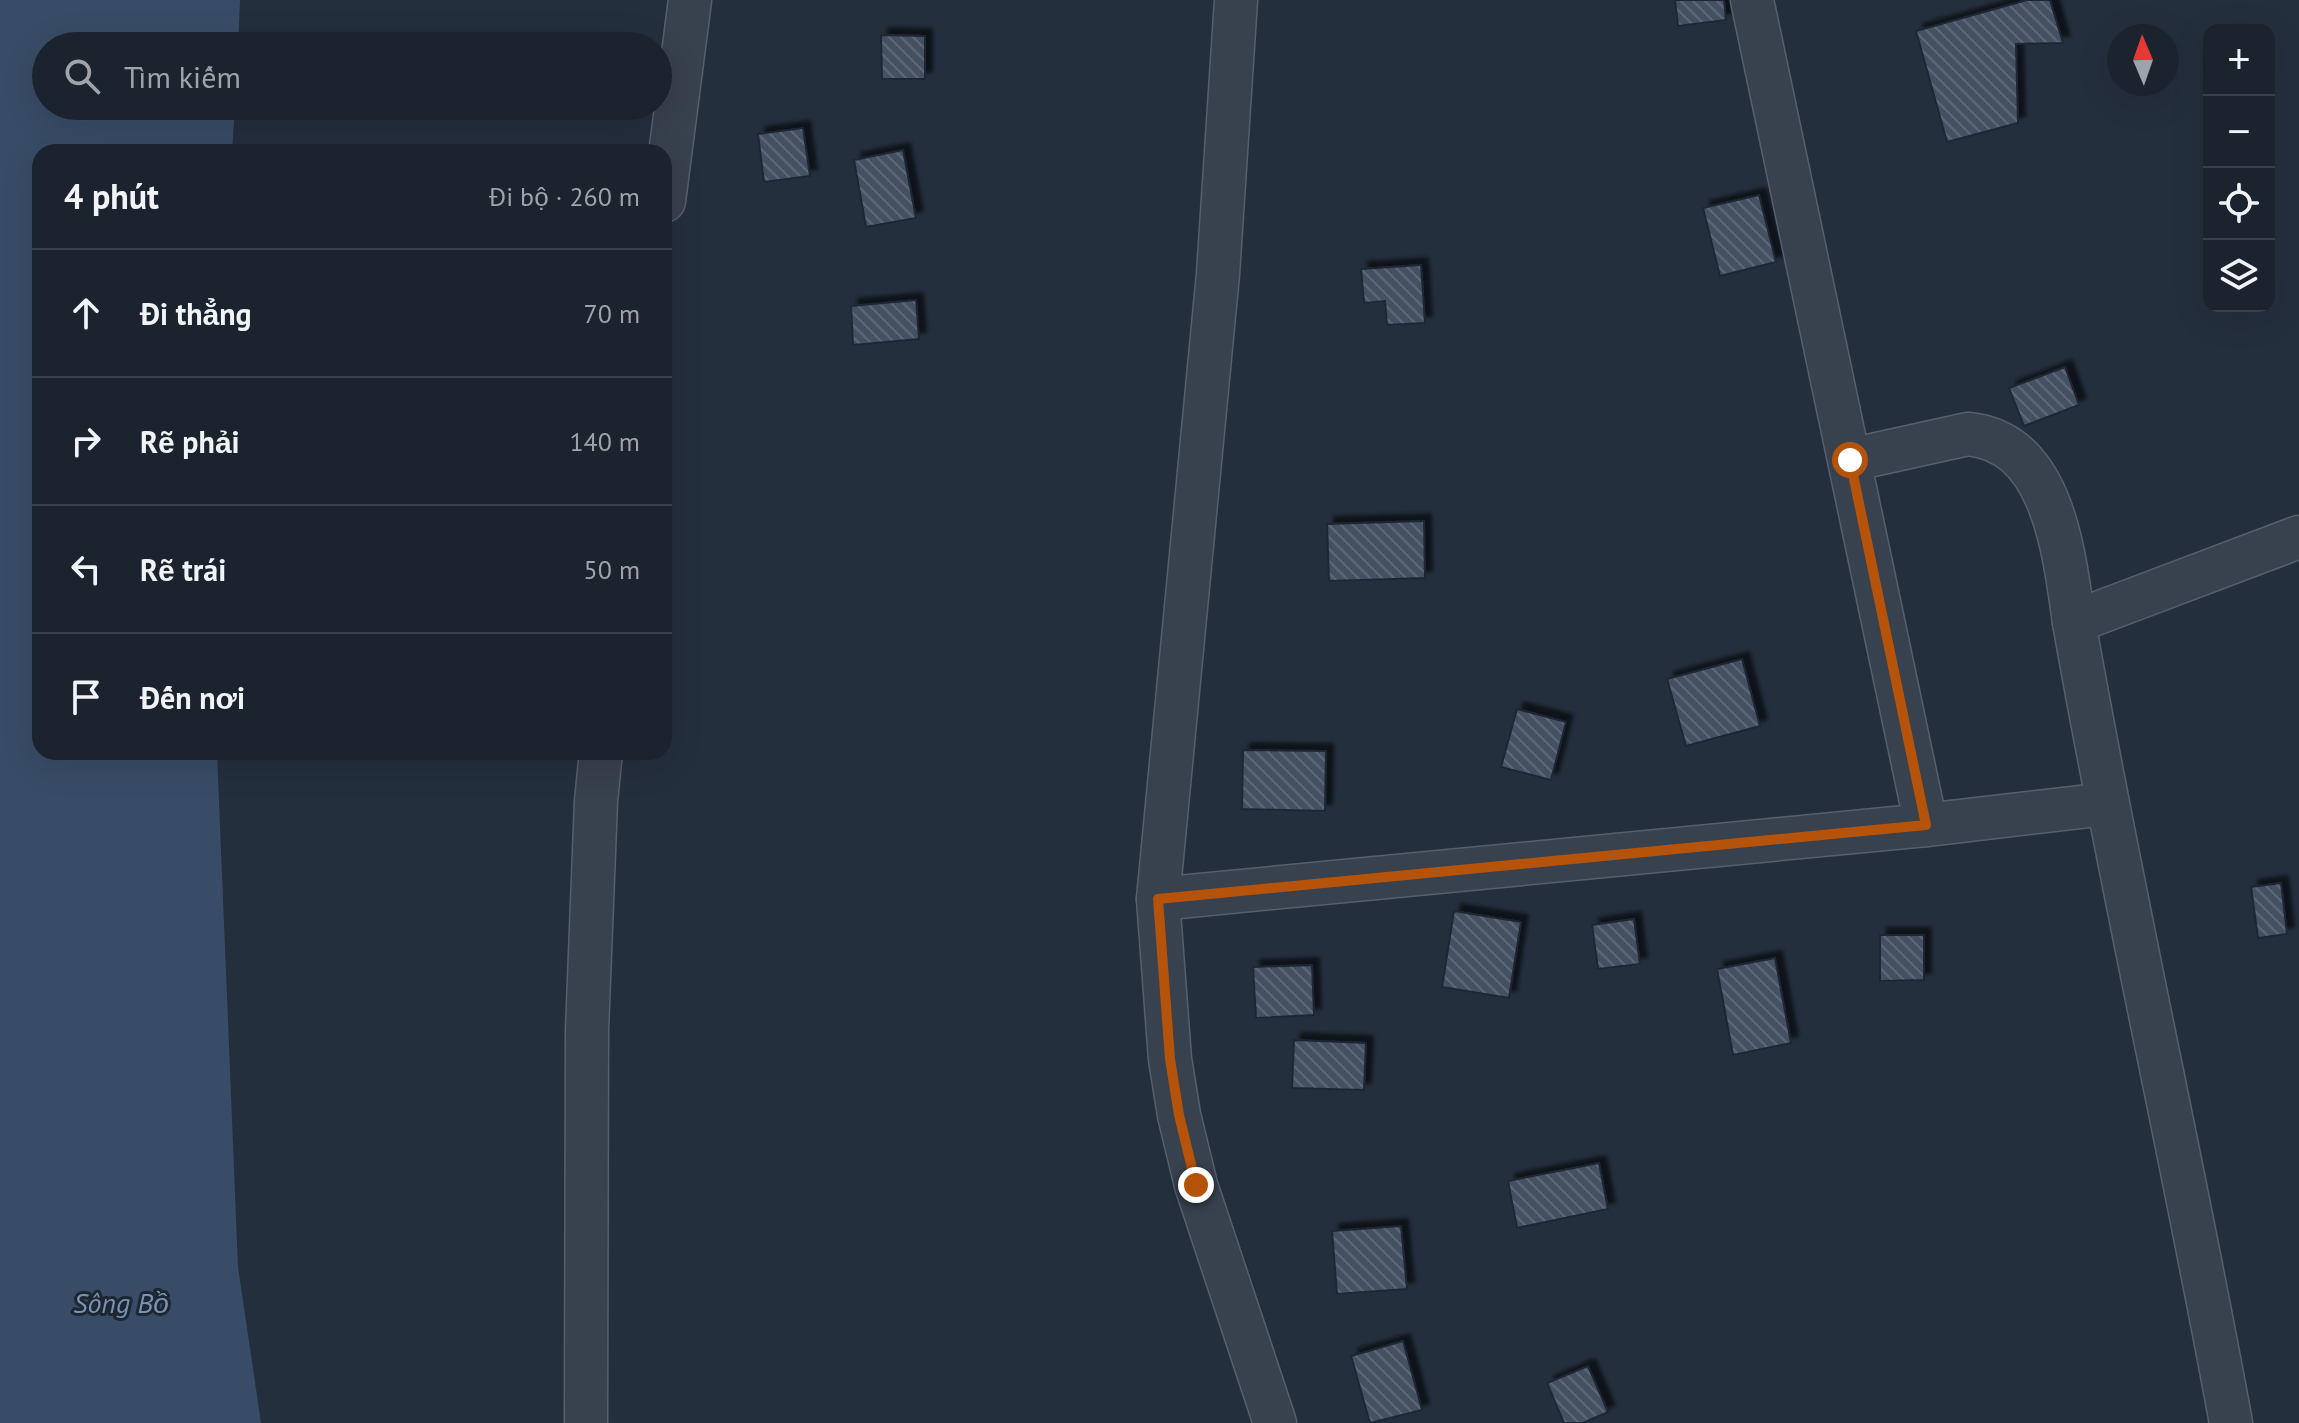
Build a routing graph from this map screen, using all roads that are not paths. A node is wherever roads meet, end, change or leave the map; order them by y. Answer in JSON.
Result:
{"nodes":[{"id":1,"x":690,"y":0,"type":"edge"},
{"id":2,"x":1236,"y":0,"type":"edge"},
{"id":3,"x":1752,"y":0,"type":"edge"},
{"id":4,"x":671,"y":144,"type":"edge"},
{"id":5,"x":1850,"y":460,"type":"junction"},
{"id":6,"x":2299,"y":537,"type":"edge"},
{"id":7,"x":2074,"y":622,"type":"junction"},
{"id":8,"x":600,"y":760,"type":"edge"},
{"id":9,"x":2106,"y":804,"type":"junction"},
{"id":10,"x":1926,"y":825,"type":"junction"},
{"id":11,"x":1158,"y":899,"type":"junction"},
{"id":12,"x":586,"y":1423,"type":"edge"},
{"id":13,"x":1275,"y":1423,"type":"edge"},
{"id":14,"x":2231,"y":1423,"type":"edge"}],
"edges":[{"from":1,"to":4,"type":"street"},
{"from":2,"to":11,"type":"street"},
{"from":3,"to":5,"type":"street"},
{"from":5,"to":7,"type":"street"},
{"from":5,"to":10,"type":"street"},
{"from":6,"to":7,"type":"street"},
{"from":7,"to":9,"type":"street"},
{"from":8,"to":12,"type":"street"},
{"from":9,"to":10,"type":"street"},
{"from":9,"to":14,"type":"street"},
{"from":10,"to":11,"type":"street"},
{"from":11,"to":13,"type":"street"}]}
